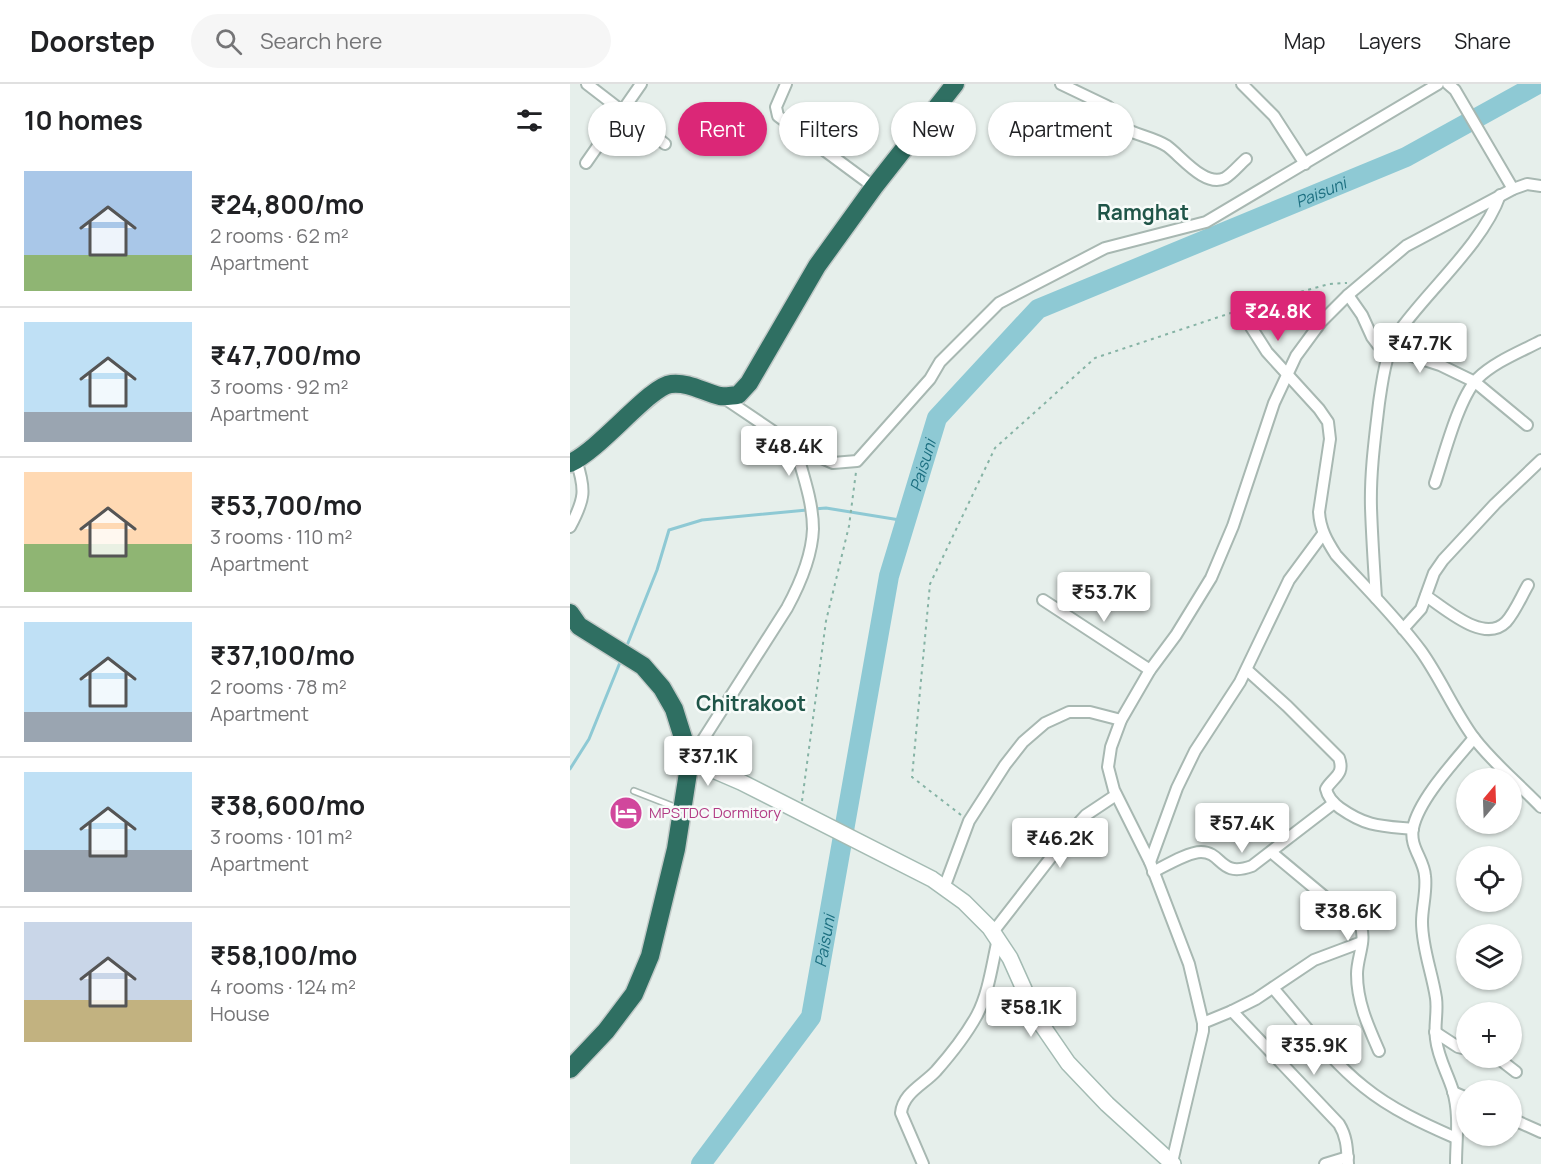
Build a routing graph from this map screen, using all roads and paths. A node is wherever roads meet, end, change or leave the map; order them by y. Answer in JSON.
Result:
{"nodes":[{"id":1,"x":587,"y":84,"type":"edge"},
{"id":2,"x":641,"y":84,"type":"edge"},
{"id":3,"x":785,"y":84,"type":"edge"},
{"id":4,"x":955,"y":84,"type":"edge"},
{"id":5,"x":1061,"y":84,"type":"edge"},
{"id":6,"x":1242,"y":84,"type":"edge"},
{"id":7,"x":1438,"y":84,"type":"edge"},
{"id":8,"x":1451,"y":87,"type":"edge"},
{"id":9,"x":610,"y":102,"type":"edge"},
{"id":10,"x":628,"y":102,"type":"edge"},
{"id":11,"x":591,"y":156,"type":"edge"},
{"id":12,"x":1246,"y":159,"type":"dead end"},
{"id":13,"x":586,"y":163,"type":"dead end"},
{"id":14,"x":1305,"y":164,"type":"junction"},
{"id":15,"x":1511,"y":184,"type":"junction"},
{"id":16,"x":1541,"y":186,"type":"edge"},
{"id":17,"x":874,"y":187,"type":"junction"},
{"id":18,"x":1500,"y":195,"type":"junction"},
{"id":19,"x":1361,"y":282,"type":"junction"},
{"id":20,"x":1348,"y":294,"type":"junction"},
{"id":21,"x":1251,"y":327,"type":"dead end"},
{"id":22,"x":1541,"y":341,"type":"edge"},
{"id":23,"x":1389,"y":350,"type":"junction"},
{"id":24,"x":1287,"y":372,"type":"junction"},
{"id":25,"x":1475,"y":382,"type":"junction"},
{"id":26,"x":723,"y":397,"type":"junction"},
{"id":27,"x":1527,"y":425,"type":"dead end"},
{"id":28,"x":795,"y":446,"type":"junction"},
{"id":29,"x":1541,"y":460,"type":"edge"},
{"id":30,"x":857,"y":461,"type":"junction"},
{"id":31,"x":573,"y":462,"type":"edge"},
{"id":32,"x":1435,"y":483,"type":"dead end"},
{"id":33,"x":570,"y":526,"type":"edge"},
{"id":34,"x":1323,"y":534,"type":"junction"},
{"id":35,"x":1528,"y":585,"type":"dead end"},
{"id":36,"x":1426,"y":596,"type":"junction"},
{"id":37,"x":1376,"y":598,"type":"junction"},
{"id":38,"x":1043,"y":600,"type":"dead end"},
{"id":39,"x":574,"y":619,"type":"edge"},
{"id":40,"x":1403,"y":629,"type":"junction"},
{"id":41,"x":1150,"y":670,"type":"junction"},
{"id":42,"x":1247,"y":670,"type":"junction"},
{"id":43,"x":1121,"y":720,"type":"junction"},
{"id":44,"x":1474,"y":738,"type":"junction"},
{"id":45,"x":690,"y":760,"type":"junction"},
{"id":46,"x":634,"y":791,"type":"dead end"},
{"id":47,"x":1116,"y":795,"type":"junction"},
{"id":48,"x":802,"y":802,"type":"dead end"},
{"id":49,"x":1334,"y":803,"type":"junction"},
{"id":50,"x":1541,"y":807,"type":"edge"},
{"id":51,"x":683,"y":810,"type":"junction"},
{"id":52,"x":969,"y":821,"type":"junction"},
{"id":53,"x":1413,"y":829,"type":"junction"},
{"id":54,"x":1270,"y":852,"type":"junction"},
{"id":55,"x":1152,"y":867,"type":"junction"},
{"id":56,"x":938,"y":883,"type":"junction"},
{"id":57,"x":995,"y":935,"type":"junction"},
{"id":58,"x":1362,"y":942,"type":"junction"},
{"id":59,"x":1273,"y":988,"type":"junction"},
{"id":60,"x":1232,"y":1011,"type":"junction"},
{"id":61,"x":1203,"y":1023,"type":"junction"},
{"id":62,"x":1435,"y":1032,"type":"junction"},
{"id":63,"x":1456,"y":1046,"type":"edge"},
{"id":64,"x":1379,"y":1050,"type":"dead end"},
{"id":65,"x":1511,"y":1068,"type":"edge"},
{"id":66,"x":570,"y":1069,"type":"edge"},
{"id":67,"x":1516,"y":1072,"type":"dead end"},
{"id":68,"x":1453,"y":1092,"type":"junction"},
{"id":69,"x":1456,"y":1093,"type":"edge"},
{"id":70,"x":1456,"y":1111,"type":"edge"},
{"id":71,"x":1522,"y":1123,"type":"edge"},
{"id":72,"x":1541,"y":1132,"type":"edge"},
{"id":73,"x":1456,"y":1138,"type":"edge"},
{"id":74,"x":1456,"y":1146,"type":"edge"},
{"id":75,"x":1348,"y":1160,"type":"edge"},
{"id":76,"x":1172,"y":1163,"type":"edge"},
{"id":77,"x":922,"y":1164,"type":"edge"},
{"id":78,"x":1325,"y":1164,"type":"edge"},
{"id":79,"x":1456,"y":1164,"type":"edge"}],
"edges":[{"from":1,"to":9,"type":"street"},
{"from":2,"to":10,"type":"street"},
{"from":3,"to":17,"type":"street"},
{"from":4,"to":17,"type":"highway"},
{"from":5,"to":12,"type":"street"},
{"from":6,"to":14,"type":"street"},
{"from":7,"to":14,"type":"street"},
{"from":8,"to":15,"type":"street"},
{"from":11,"to":13,"type":"street"},
{"from":14,"to":30,"type":"street"},
{"from":15,"to":16,"type":"street"},
{"from":15,"to":18,"type":"street"},
{"from":17,"to":26,"type":"highway"},
{"from":18,"to":19,"type":"street"},
{"from":18,"to":23,"type":"street"},
{"from":19,"to":20,"type":"street"},
{"from":19,"to":52,"type":"path"},
{"from":20,"to":23,"type":"street"},
{"from":20,"to":24,"type":"street"},
{"from":21,"to":24,"type":"street"},
{"from":22,"to":25,"type":"street"},
{"from":23,"to":25,"type":"street"},
{"from":23,"to":37,"type":"street"},
{"from":24,"to":34,"type":"street"},
{"from":24,"to":41,"type":"street"},
{"from":25,"to":27,"type":"street"},
{"from":25,"to":32,"type":"street"},
{"from":26,"to":28,"type":"street"},
{"from":26,"to":31,"type":"highway"},
{"from":28,"to":30,"type":"street"},
{"from":28,"to":45,"type":"street"},
{"from":29,"to":36,"type":"street"},
{"from":30,"to":48,"type":"path"},
{"from":31,"to":33,"type":"street"},
{"from":34,"to":37,"type":"street"},
{"from":34,"to":42,"type":"street"},
{"from":35,"to":36,"type":"street"},
{"from":36,"to":40,"type":"street"},
{"from":37,"to":40,"type":"street"},
{"from":38,"to":41,"type":"street"},
{"from":39,"to":45,"type":"highway"},
{"from":40,"to":44,"type":"street"},
{"from":41,"to":43,"type":"street"},
{"from":42,"to":49,"type":"street"},
{"from":42,"to":55,"type":"street"},
{"from":43,"to":47,"type":"street"},
{"from":43,"to":52,"type":"street"},
{"from":44,"to":50,"type":"street"},
{"from":44,"to":53,"type":"street"},
{"from":45,"to":51,"type":"highway"},
{"from":45,"to":56,"type":"street"},
{"from":46,"to":51,"type":"lane"},
{"from":47,"to":55,"type":"street"},
{"from":47,"to":57,"type":"street"},
{"from":49,"to":53,"type":"street"},
{"from":49,"to":54,"type":"street"},
{"from":51,"to":66,"type":"highway"},
{"from":52,"to":56,"type":"street"},
{"from":53,"to":62,"type":"street"},
{"from":54,"to":55,"type":"street"},
{"from":54,"to":58,"type":"street"},
{"from":55,"to":61,"type":"street"},
{"from":56,"to":57,"type":"street"},
{"from":57,"to":76,"type":"street"},
{"from":57,"to":77,"type":"street"},
{"from":58,"to":59,"type":"street"},
{"from":58,"to":64,"type":"street"},
{"from":59,"to":60,"type":"street"},
{"from":59,"to":73,"type":"street"},
{"from":60,"to":61,"type":"street"},
{"from":60,"to":75,"type":"street"},
{"from":61,"to":76,"type":"street"},
{"from":62,"to":63,"type":"street"},
{"from":62,"to":68,"type":"street"},
{"from":65,"to":67,"type":"street"},
{"from":68,"to":69,"type":"street"},
{"from":68,"to":70,"type":"street"},
{"from":71,"to":72,"type":"street"},
{"from":74,"to":79,"type":"street"},
{"from":75,"to":78,"type":"street"}]}
